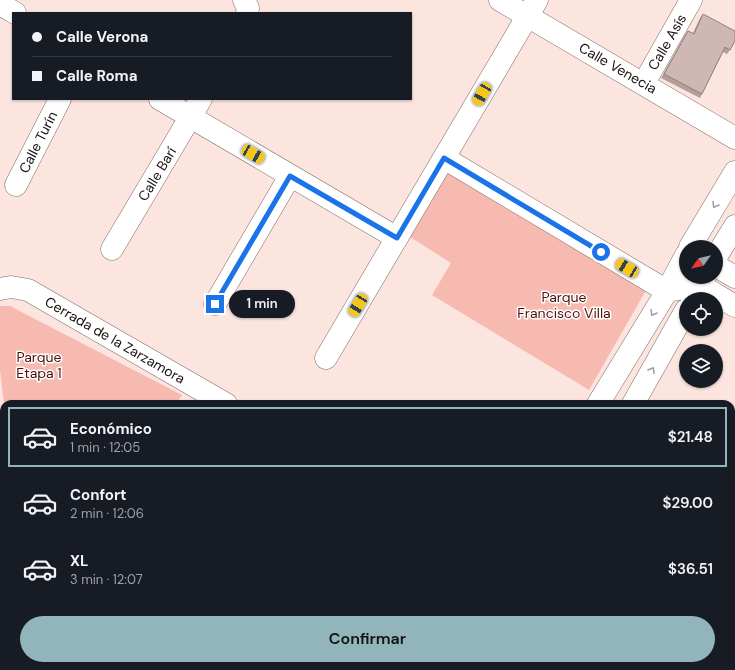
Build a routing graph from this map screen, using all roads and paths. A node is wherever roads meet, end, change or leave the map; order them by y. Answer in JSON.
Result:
{"nodes":[{"id":1,"x":500,"y":0,"type":"edge"},
{"id":2,"x":691,"y":0,"type":"edge"},
{"id":3,"x":0,"y":4,"type":"edge"},
{"id":4,"x":532,"y":8,"type":"edge"},
{"id":5,"x":13,"y":12,"type":"edge"},
{"id":6,"x":644,"y":83,"type":"junction"},
{"id":7,"x":59,"y":100,"type":"edge"},
{"id":8,"x":164,"y":100,"type":"edge"},
{"id":9,"x":196,"y":108,"type":"edge"},
{"id":10,"x":735,"y":138,"type":"edge"},
{"id":11,"x":444,"y":158,"type":"junction"},
{"id":12,"x":735,"y":172,"type":"edge"},
{"id":13,"x":290,"y":176,"type":"junction"},
{"id":14,"x":16,"y":185,"type":"dead end"},
{"id":15,"x":735,"y":226,"type":"edge"},
{"id":16,"x":397,"y":238,"type":"junction"},
{"id":17,"x":694,"y":240,"type":"edge"},
{"id":18,"x":723,"y":246,"type":"edge"},
{"id":19,"x":112,"y":249,"type":"dead end"},
{"id":20,"x":679,"y":268,"type":"edge"},
{"id":21,"x":723,"y":270,"type":"edge"},
{"id":22,"x":735,"y":277,"type":"edge"},
{"id":23,"x":699,"y":287,"type":"edge"},
{"id":24,"x":0,"y":289,"type":"edge"},
{"id":25,"x":667,"y":291,"type":"junction"},
{"id":26,"x":215,"y":304,"type":"dead end"},
{"id":27,"x":735,"y":306,"type":"edge"},
{"id":28,"x":679,"y":322,"type":"edge"},
{"id":29,"x":326,"y":358,"type":"dead end"},
{"id":30,"x":195,"y":396,"type":"edge"},
{"id":31,"x":210,"y":400,"type":"edge"},
{"id":32,"x":600,"y":400,"type":"edge"},
{"id":33,"x":634,"y":400,"type":"edge"}],
"edges":[{"from":1,"to":4,"type":"street","name":"Calle Venecia"},
{"from":2,"to":6,"type":"street","name":"Calle Asís"},
{"from":3,"to":5,"type":"street"},
{"from":4,"to":6,"type":"street","name":"Calle Venecia"},
{"from":4,"to":11,"type":"street"},
{"from":6,"to":10,"type":"street","name":"Calle Venecia"},
{"from":7,"to":14,"type":"street","name":"Calle Turín"},
{"from":8,"to":9,"type":"street"},
{"from":9,"to":13,"type":"street"},
{"from":9,"to":19,"type":"street","name":"Calle Barí"},
{"from":11,"to":16,"type":"street"},
{"from":11,"to":25,"type":"street"},
{"from":12,"to":17,"type":"street","one_way":true},
{"from":13,"to":16,"type":"street"},
{"from":13,"to":26,"type":"street"},
{"from":15,"to":18,"type":"street"},
{"from":16,"to":29,"type":"street"},
{"from":20,"to":25,"type":"street"},
{"from":21,"to":22,"type":"street"},
{"from":23,"to":25,"type":"street"},
{"from":23,"to":27,"type":"street"},
{"from":24,"to":30,"type":"street","name":"Cerrada de la Zarzamora"},
{"from":25,"to":32,"type":"street","one_way":true},
{"from":33,"to":28,"type":"street","one_way":true},
{"from":30,"to":31,"type":"street","name":"Cerrada de la Zarzamora"}]}
